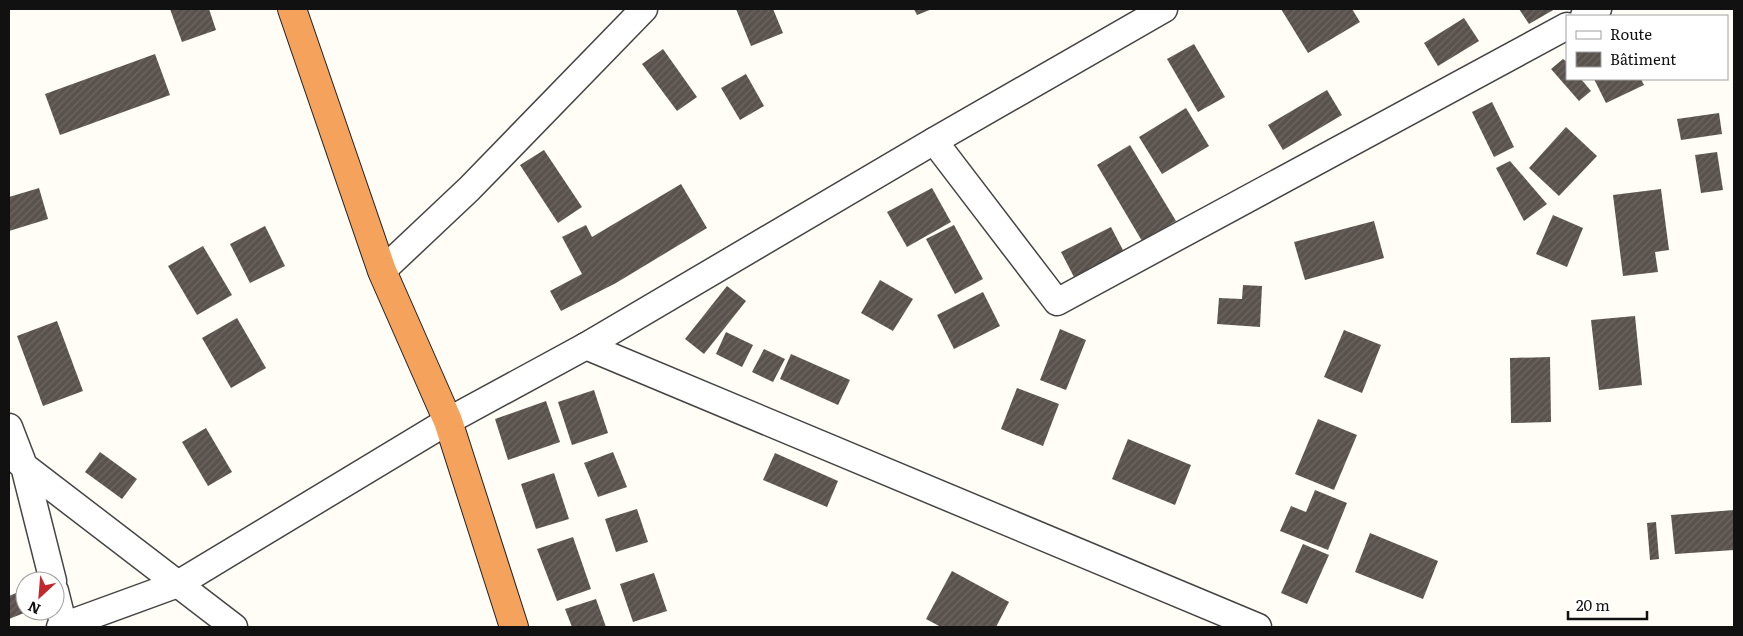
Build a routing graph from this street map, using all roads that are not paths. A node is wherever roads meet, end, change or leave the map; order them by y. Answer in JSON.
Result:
{"nodes":[{"id":1,"x":292,"y":9,"type":"edge"},
{"id":2,"x":644,"y":9,"type":"edge"},
{"id":3,"x":1164,"y":9,"type":"edge"},
{"id":4,"x":1598,"y":9,"type":"edge"},
{"id":5,"x":1586,"y":15,"type":"edge"},
{"id":6,"x":1566,"y":27,"type":"edge"},
{"id":7,"x":934,"y":141,"type":"junction"},
{"id":8,"x":382,"y":271,"type":"junction"},
{"id":9,"x":586,"y":346,"type":"junction"},
{"id":10,"x":448,"y":421,"type":"junction"},
{"id":11,"x":9,"y":427,"type":"edge"},
{"id":12,"x":16,"y":461,"type":"edge"},
{"id":13,"x":49,"y":571,"type":"edge"},
{"id":14,"x":178,"y":584,"type":"junction"},
{"id":15,"x":63,"y":627,"type":"edge"},
{"id":16,"x":234,"y":627,"type":"edge"},
{"id":17,"x":514,"y":627,"type":"edge"},
{"id":18,"x":1258,"y":627,"type":"edge"}],
"edges":[{"from":1,"to":8,"type":"highway"},
{"from":2,"to":8,"type":"street"},
{"from":3,"to":7,"type":"street"},
{"from":4,"to":5,"type":"street"},
{"from":6,"to":7,"type":"street"},
{"from":7,"to":9,"type":"street"},
{"from":8,"to":10,"type":"highway"},
{"from":9,"to":10,"type":"street"},
{"from":9,"to":18,"type":"street"},
{"from":10,"to":14,"type":"street"},
{"from":10,"to":17,"type":"highway"},
{"from":11,"to":12,"type":"street"},
{"from":12,"to":13,"type":"street"},
{"from":12,"to":14,"type":"street"},
{"from":14,"to":15,"type":"street"},
{"from":14,"to":16,"type":"street"}]}
